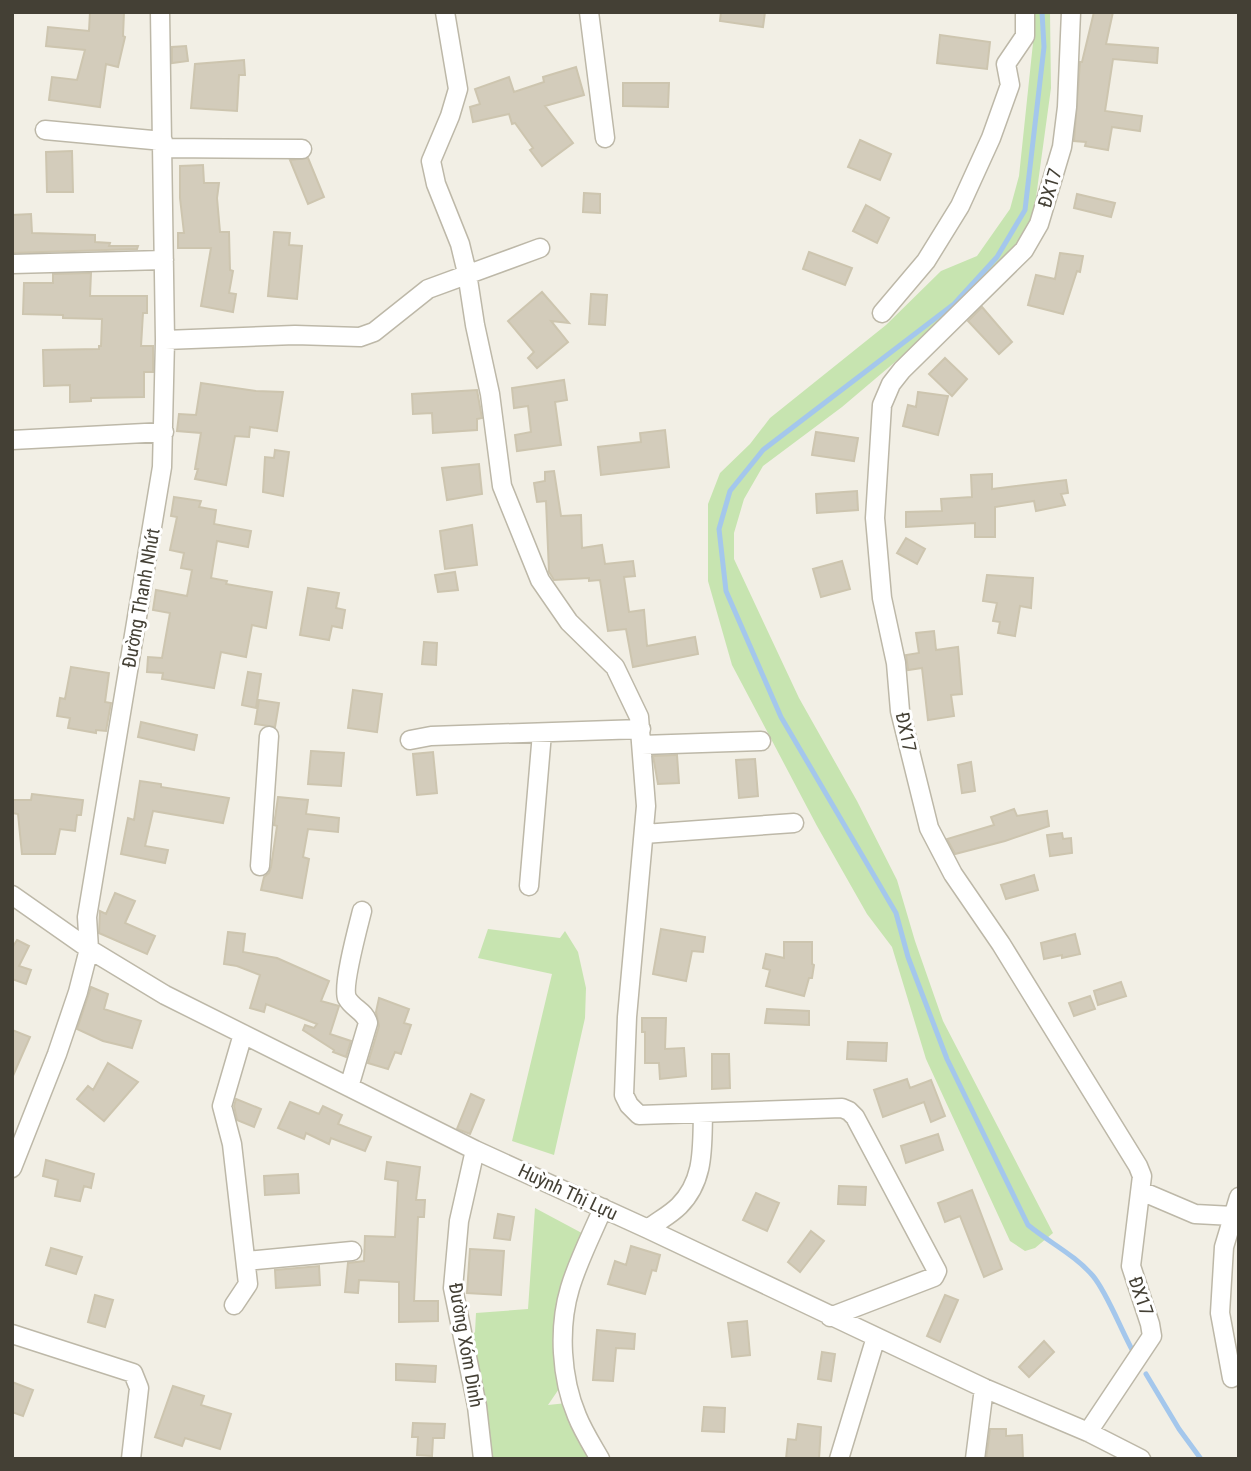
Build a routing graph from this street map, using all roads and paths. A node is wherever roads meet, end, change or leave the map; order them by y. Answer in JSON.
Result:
{"nodes":[{"id":1,"x":160,"y":12,"type":"edge"},
{"id":2,"x":445,"y":12,"type":"edge"},
{"id":3,"x":589,"y":12,"type":"edge"},
{"id":4,"x":1025,"y":12,"type":"edge"},
{"id":5,"x":1071,"y":12,"type":"edge"},
{"id":6,"x":45,"y":130,"type":"dead end"},
{"id":7,"x":605,"y":138,"type":"dead end"},
{"id":8,"x":163,"y":144,"type":"junction"},
{"id":9,"x":302,"y":149,"type":"dead end"},
{"id":10,"x":540,"y":248,"type":"dead end"},
{"id":11,"x":164,"y":260,"type":"junction"},
{"id":12,"x":12,"y":264,"type":"edge"},
{"id":13,"x":467,"y":273,"type":"junction"},
{"id":14,"x":882,"y":313,"type":"dead end"},
{"id":15,"x":165,"y":340,"type":"junction"},
{"id":16,"x":164,"y":432,"type":"junction"},
{"id":17,"x":12,"y":440,"type":"edge"},
{"id":18,"x":542,"y":733,"type":"junction"},
{"id":19,"x":268,"y":736,"type":"dead end"},
{"id":20,"x":641,"y":737,"type":"junction"},
{"id":21,"x":410,"y":740,"type":"dead end"},
{"id":22,"x":761,"y":741,"type":"dead end"},
{"id":23,"x":794,"y":823,"type":"dead end"},
{"id":24,"x":644,"y":834,"type":"junction"},
{"id":25,"x":260,"y":866,"type":"dead end"},
{"id":26,"x":529,"y":886,"type":"dead end"},
{"id":27,"x":12,"y":895,"type":"edge"},
{"id":28,"x":362,"y":911,"type":"dead end"},
{"id":29,"x":89,"y":949,"type":"junction"},
{"id":30,"x":243,"y":1034,"type":"junction"},
{"id":31,"x":349,"y":1087,"type":"junction"},
{"id":32,"x":703,"y":1113,"type":"junction"},
{"id":33,"x":475,"y":1150,"type":"junction"},
{"id":34,"x":12,"y":1168,"type":"edge"},
{"id":35,"x":1141,"y":1191,"type":"junction"},
{"id":36,"x":1239,"y":1197,"type":"edge"},
{"id":37,"x":603,"y":1208,"type":"junction"},
{"id":38,"x":1233,"y":1216,"type":"junction"},
{"id":39,"x":648,"y":1228,"type":"junction"},
{"id":40,"x":352,"y":1251,"type":"dead end"},
{"id":41,"x":246,"y":1261,"type":"junction"},
{"id":42,"x":234,"y":1305,"type":"dead end"},
{"id":43,"x":830,"y":1317,"type":"junction"},
{"id":44,"x":12,"y":1334,"type":"edge"},
{"id":45,"x":876,"y":1337,"type":"junction"},
{"id":46,"x":1232,"y":1378,"type":"dead end"},
{"id":47,"x":984,"y":1388,"type":"junction"},
{"id":48,"x":1088,"y":1432,"type":"junction"},
{"id":49,"x":131,"y":1459,"type":"edge"},
{"id":50,"x":484,"y":1459,"type":"edge"},
{"id":51,"x":600,"y":1459,"type":"edge"},
{"id":52,"x":839,"y":1459,"type":"edge"},
{"id":53,"x":975,"y":1459,"type":"edge"},
{"id":54,"x":1141,"y":1459,"type":"edge"}],
"edges":[{"from":1,"to":8,"type":"street","name":"Đường Thanh Nhứt"},
{"from":2,"to":13,"type":"street"},
{"from":3,"to":7,"type":"street"},
{"from":4,"to":14,"type":"street"},
{"from":5,"to":35,"type":"street","name":"ĐX17"},
{"from":6,"to":8,"type":"street"},
{"from":8,"to":9,"type":"street"},
{"from":8,"to":11,"type":"street","name":"Đường Thanh Nhứt"},
{"from":10,"to":13,"type":"street"},
{"from":11,"to":12,"type":"street"},
{"from":11,"to":15,"type":"street","name":"Đường Thanh Nhứt"},
{"from":13,"to":15,"type":"street"},
{"from":13,"to":20,"type":"street"},
{"from":15,"to":16,"type":"street","name":"Đường Thanh Nhứt"},
{"from":16,"to":17,"type":"street"},
{"from":16,"to":29,"type":"street","name":"Đường Thanh Nhứt"},
{"from":18,"to":20,"type":"street"},
{"from":18,"to":21,"type":"street"},
{"from":18,"to":26,"type":"street"},
{"from":19,"to":25,"type":"street"},
{"from":20,"to":22,"type":"street"},
{"from":20,"to":24,"type":"street"},
{"from":23,"to":24,"type":"street"},
{"from":24,"to":32,"type":"street"},
{"from":27,"to":29,"type":"street","name":"Huỳnh Thị Lựu"},
{"from":28,"to":31,"type":"street"},
{"from":29,"to":30,"type":"street","name":"Huỳnh Thị Lựu"},
{"from":29,"to":34,"type":"street","name":"Đường Thanh Nhứt"},
{"from":30,"to":31,"type":"street","name":"Huỳnh Thị Lựu"},
{"from":30,"to":41,"type":"street"},
{"from":31,"to":33,"type":"street","name":"Huỳnh Thị Lựu"},
{"from":32,"to":39,"type":"street"},
{"from":32,"to":43,"type":"street"},
{"from":33,"to":37,"type":"street","name":"Huỳnh Thị Lựu"},
{"from":33,"to":50,"type":"street","name":"Đường Xóm Dinh"},
{"from":35,"to":38,"type":"street"},
{"from":35,"to":48,"type":"street","name":"ĐX17"},
{"from":36,"to":38,"type":"street"},
{"from":37,"to":39,"type":"street","name":"Huỳnh Thị Lựu"},
{"from":37,"to":51,"type":"street"},
{"from":38,"to":46,"type":"street"},
{"from":39,"to":43,"type":"street","name":"Huỳnh Thị Lựu"},
{"from":40,"to":41,"type":"street"},
{"from":41,"to":42,"type":"street"},
{"from":43,"to":45,"type":"street","name":"Huỳnh Thị Lựu"},
{"from":44,"to":49,"type":"street"},
{"from":45,"to":47,"type":"street","name":"Huỳnh Thị Lựu"},
{"from":45,"to":52,"type":"street"},
{"from":47,"to":48,"type":"street","name":"Huỳnh Thị Lựu"},
{"from":47,"to":53,"type":"street"},
{"from":48,"to":54,"type":"street","name":"Huỳnh Thị Lựu"}]}
